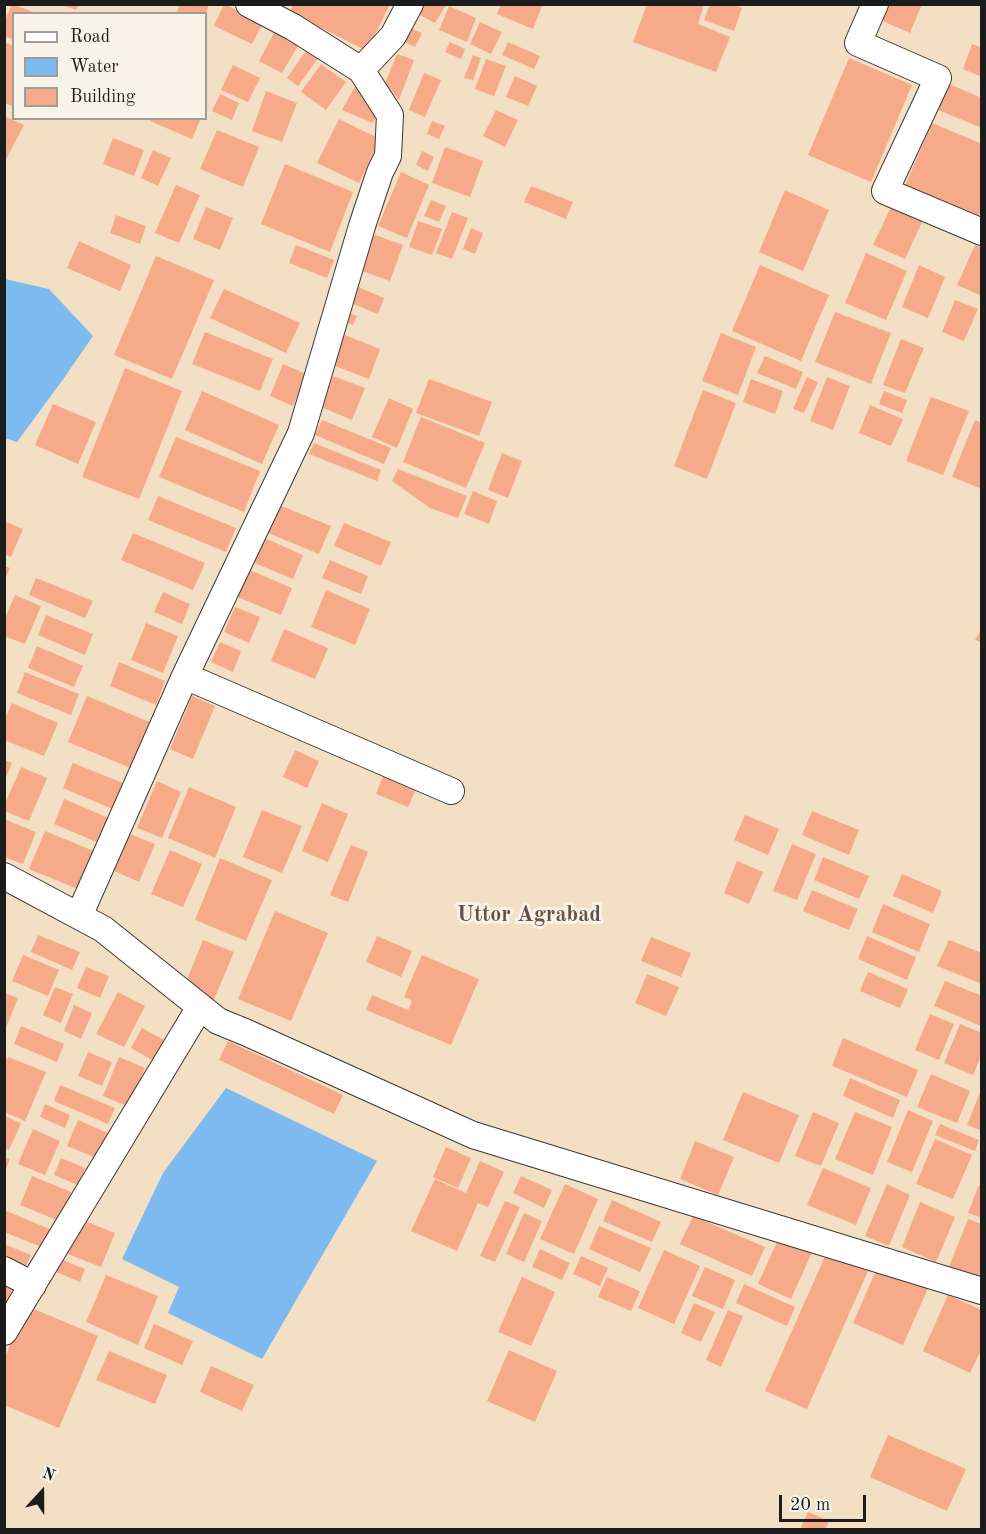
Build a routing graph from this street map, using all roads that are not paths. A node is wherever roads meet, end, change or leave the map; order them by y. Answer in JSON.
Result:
{"nodes":[{"id":1,"x":249,"y":4,"type":"edge"},
{"id":2,"x":410,"y":4,"type":"edge"},
{"id":3,"x":875,"y":4,"type":"edge"},
{"id":4,"x":362,"y":70,"type":"junction"},
{"id":5,"x":981,"y":232,"type":"edge"},
{"id":6,"x":185,"y":676,"type":"junction"},
{"id":7,"x":451,"y":791,"type":"dead end"},
{"id":8,"x":4,"y":876,"type":"edge"},
{"id":9,"x":79,"y":916,"type":"junction"},
{"id":10,"x":200,"y":1007,"type":"junction"},
{"id":11,"x":4,"y":1270,"type":"edge"},
{"id":12,"x":33,"y":1285,"type":"junction"},
{"id":13,"x":981,"y":1291,"type":"edge"},
{"id":14,"x":4,"y":1332,"type":"edge"}],
"edges":[{"from":1,"to":4,"type":"street"},
{"from":2,"to":4,"type":"street"},
{"from":3,"to":5,"type":"street"},
{"from":4,"to":6,"type":"street"},
{"from":6,"to":7,"type":"street"},
{"from":6,"to":9,"type":"street"},
{"from":8,"to":9,"type":"street"},
{"from":9,"to":10,"type":"street"},
{"from":10,"to":12,"type":"street"},
{"from":10,"to":13,"type":"street"},
{"from":11,"to":12,"type":"street"},
{"from":12,"to":14,"type":"street"}]}
